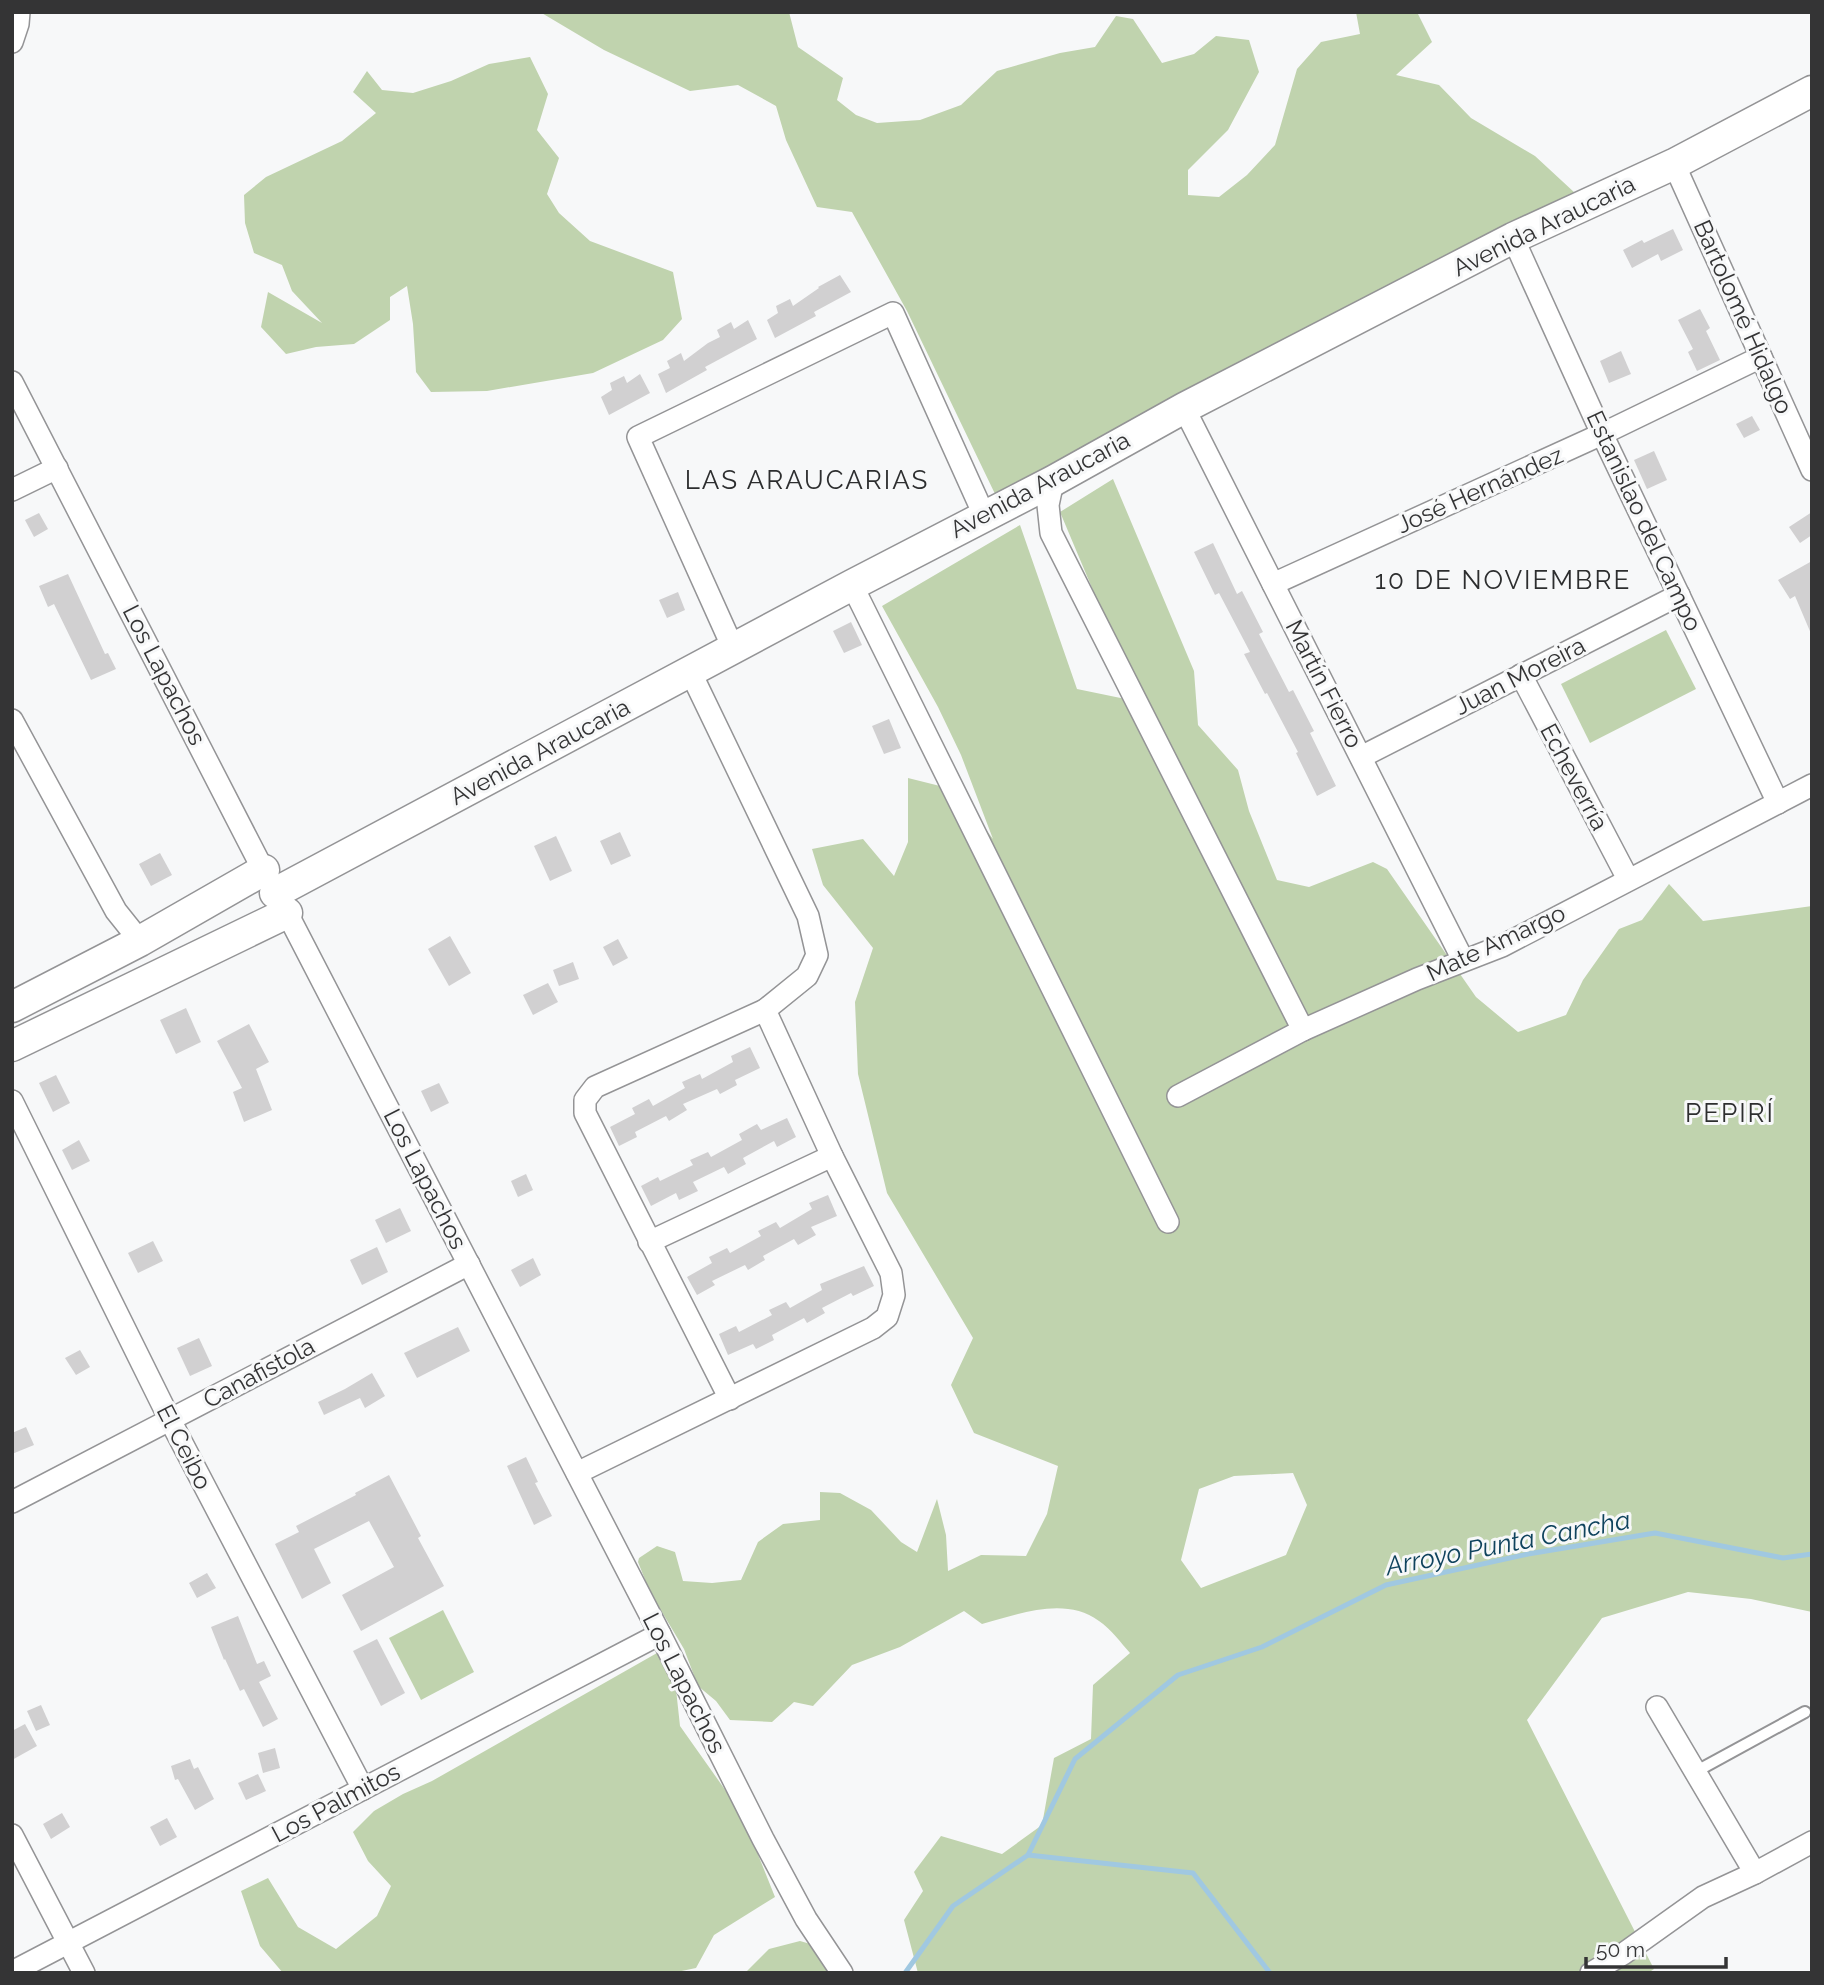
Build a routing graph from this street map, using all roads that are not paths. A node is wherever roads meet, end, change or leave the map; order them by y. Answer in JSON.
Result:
{"nodes":[{"id":1,"x":19,"y":12,"type":"edge"},
{"id":2,"x":12,"y":43,"type":"edge"},
{"id":3,"x":1812,"y":91,"type":"edge"},
{"id":4,"x":1674,"y":164,"type":"junction"},
{"id":5,"x":1513,"y":238,"type":"junction"},
{"id":6,"x":1761,"y":357,"type":"junction"},
{"id":7,"x":12,"y":382,"type":"edge"},
{"id":8,"x":1184,"y":408,"type":"junction"},
{"id":9,"x":1602,"y":434,"type":"junction"},
{"id":10,"x":57,"y":468,"type":"junction"},
{"id":11,"x":1812,"y":470,"type":"edge"},
{"id":12,"x":1053,"y":481,"type":"junction"},
{"id":13,"x":12,"y":490,"type":"edge"},
{"id":14,"x":984,"y":515,"type":"junction"},
{"id":15,"x":1273,"y":584,"type":"junction"},
{"id":16,"x":852,"y":585,"type":"junction"},
{"id":17,"x":1679,"y":595,"type":"junction"},
{"id":18,"x":733,"y":648,"type":"junction"},
{"id":19,"x":690,"y":671,"type":"junction"},
{"id":20,"x":1521,"y":676,"type":"junction"},
{"id":21,"x":12,"y":720,"type":"edge"},
{"id":22,"x":1361,"y":757,"type":"junction"},
{"id":23,"x":1812,"y":785,"type":"edge"},
{"id":24,"x":1778,"y":803,"type":"junction"},
{"id":25,"x":1628,"y":879,"type":"junction"},
{"id":26,"x":275,"y":892,"type":"junction"},
{"id":27,"x":140,"y":941,"type":"junction"},
{"id":28,"x":1463,"y":960,"type":"junction"},
{"id":29,"x":12,"y":1007,"type":"edge"},
{"id":30,"x":765,"y":1010,"type":"junction"},
{"id":31,"x":1303,"y":1030,"type":"junction"},
{"id":32,"x":12,"y":1046,"type":"edge"},
{"id":33,"x":1178,"y":1096,"type":"dead end"},
{"id":34,"x":12,"y":1101,"type":"edge"},
{"id":35,"x":832,"y":1156,"type":"junction"},
{"id":36,"x":1168,"y":1222,"type":"dead end"},
{"id":37,"x":649,"y":1242,"type":"junction"},
{"id":38,"x":469,"y":1264,"type":"junction"},
{"id":39,"x":730,"y":1399,"type":"junction"},
{"id":40,"x":170,"y":1420,"type":"junction"},
{"id":41,"x":577,"y":1473,"type":"junction"},
{"id":42,"x":12,"y":1502,"type":"edge"},
{"id":43,"x":660,"y":1634,"type":"junction"},
{"id":44,"x":1657,"y":1707,"type":"dead end"},
{"id":45,"x":1805,"y":1712,"type":"dead end"},
{"id":46,"x":1695,"y":1772,"type":"junction"},
{"id":47,"x":363,"y":1789,"type":"junction"},
{"id":48,"x":12,"y":1835,"type":"edge"},
{"id":49,"x":1812,"y":1842,"type":"edge"},
{"id":50,"x":1755,"y":1873,"type":"junction"},
{"id":51,"x":68,"y":1943,"type":"junction"},
{"id":52,"x":12,"y":1972,"type":"edge"},
{"id":53,"x":85,"y":1973,"type":"edge"},
{"id":54,"x":842,"y":1973,"type":"edge"},
{"id":55,"x":1591,"y":1973,"type":"edge"}],
"edges":[{"from":1,"to":2,"type":"street"},
{"from":3,"to":4,"type":"main road","name":"Avenida Araucaria"},
{"from":4,"to":5,"type":"main road","name":"Avenida Araucaria"},
{"from":4,"to":6,"type":"street","name":"Bartolomé Hidalgo"},
{"from":5,"to":8,"type":"main road","name":"Avenida Araucaria"},
{"from":5,"to":9,"type":"street","name":"Estanislao del Campo"},
{"from":6,"to":9,"type":"street","name":"José Hernández"},
{"from":6,"to":11,"type":"street","name":"Bartolomé Hidalgo"},
{"from":7,"to":10,"type":"street","name":"Los Lapachos"},
{"from":8,"to":12,"type":"main road","name":"Avenida Araucaria"},
{"from":8,"to":15,"type":"street","name":"Martín Fierro"},
{"from":9,"to":15,"type":"street","name":"José Hernández"},
{"from":9,"to":17,"type":"street","name":"Estanislao del Campo"},
{"from":10,"to":13,"type":"street"},
{"from":10,"to":26,"type":"street","name":"Los Lapachos"},
{"from":12,"to":14,"type":"main road","name":"Avenida Araucaria"},
{"from":12,"to":31,"type":"street"},
{"from":14,"to":16,"type":"main road","name":"Avenida Araucaria"},
{"from":14,"to":18,"type":"street"},
{"from":15,"to":22,"type":"street","name":"Martín Fierro"},
{"from":16,"to":18,"type":"main road","name":"Avenida Araucaria"},
{"from":16,"to":36,"type":"street"},
{"from":17,"to":20,"type":"street","name":"Juan Moreira"},
{"from":17,"to":24,"type":"street","name":"Estanislao del Campo"},
{"from":18,"to":19,"type":"main road","name":"Avenida Araucaria"},
{"from":19,"to":26,"type":"main road","name":"Avenida Araucaria"},
{"from":19,"to":30,"type":"street"},
{"from":20,"to":22,"type":"street","name":"Juan Moreira"},
{"from":20,"to":25,"type":"street","name":"Echeverría"},
{"from":21,"to":27,"type":"street"},
{"from":22,"to":28,"type":"street","name":"Martín Fierro"},
{"from":23,"to":24,"type":"street","name":"Mate Amargo"},
{"from":24,"to":25,"type":"street","name":"Mate Amargo"},
{"from":25,"to":28,"type":"street","name":"Mate Amargo"},
{"from":26,"to":27,"type":"main road","name":"Avenida Araucaria"},
{"from":26,"to":32,"type":"main road","name":"Avenida Araucaria"},
{"from":26,"to":38,"type":"street","name":"Los Lapachos"},
{"from":27,"to":29,"type":"main road","name":"Avenida Araucaria"},
{"from":28,"to":31,"type":"street","name":"Mate Amargo"},
{"from":30,"to":35,"type":"street"},
{"from":30,"to":37,"type":"street"},
{"from":31,"to":33,"type":"street","name":"Mate Amargo"},
{"from":34,"to":40,"type":"street","name":"El Ceibo"},
{"from":35,"to":37,"type":"street"},
{"from":35,"to":39,"type":"street"},
{"from":37,"to":39,"type":"street"},
{"from":38,"to":40,"type":"street","name":"Canafistola"},
{"from":38,"to":41,"type":"street","name":"Los Lapachos"},
{"from":39,"to":41,"type":"street"},
{"from":40,"to":42,"type":"street","name":"Canafistola"},
{"from":40,"to":47,"type":"street","name":"El Ceibo"},
{"from":41,"to":43,"type":"street","name":"Los Lapachos"},
{"from":43,"to":47,"type":"street","name":"Los Palmitos"},
{"from":43,"to":54,"type":"street","name":"Los Lapachos"},
{"from":44,"to":46,"type":"street"},
{"from":45,"to":46,"type":"lane"},
{"from":46,"to":50,"type":"street"},
{"from":47,"to":51,"type":"street","name":"Los Palmitos"},
{"from":48,"to":51,"type":"street"},
{"from":49,"to":50,"type":"street"},
{"from":50,"to":55,"type":"street"},
{"from":51,"to":52,"type":"street","name":"Los Palmitos"},
{"from":51,"to":53,"type":"street"}]}
